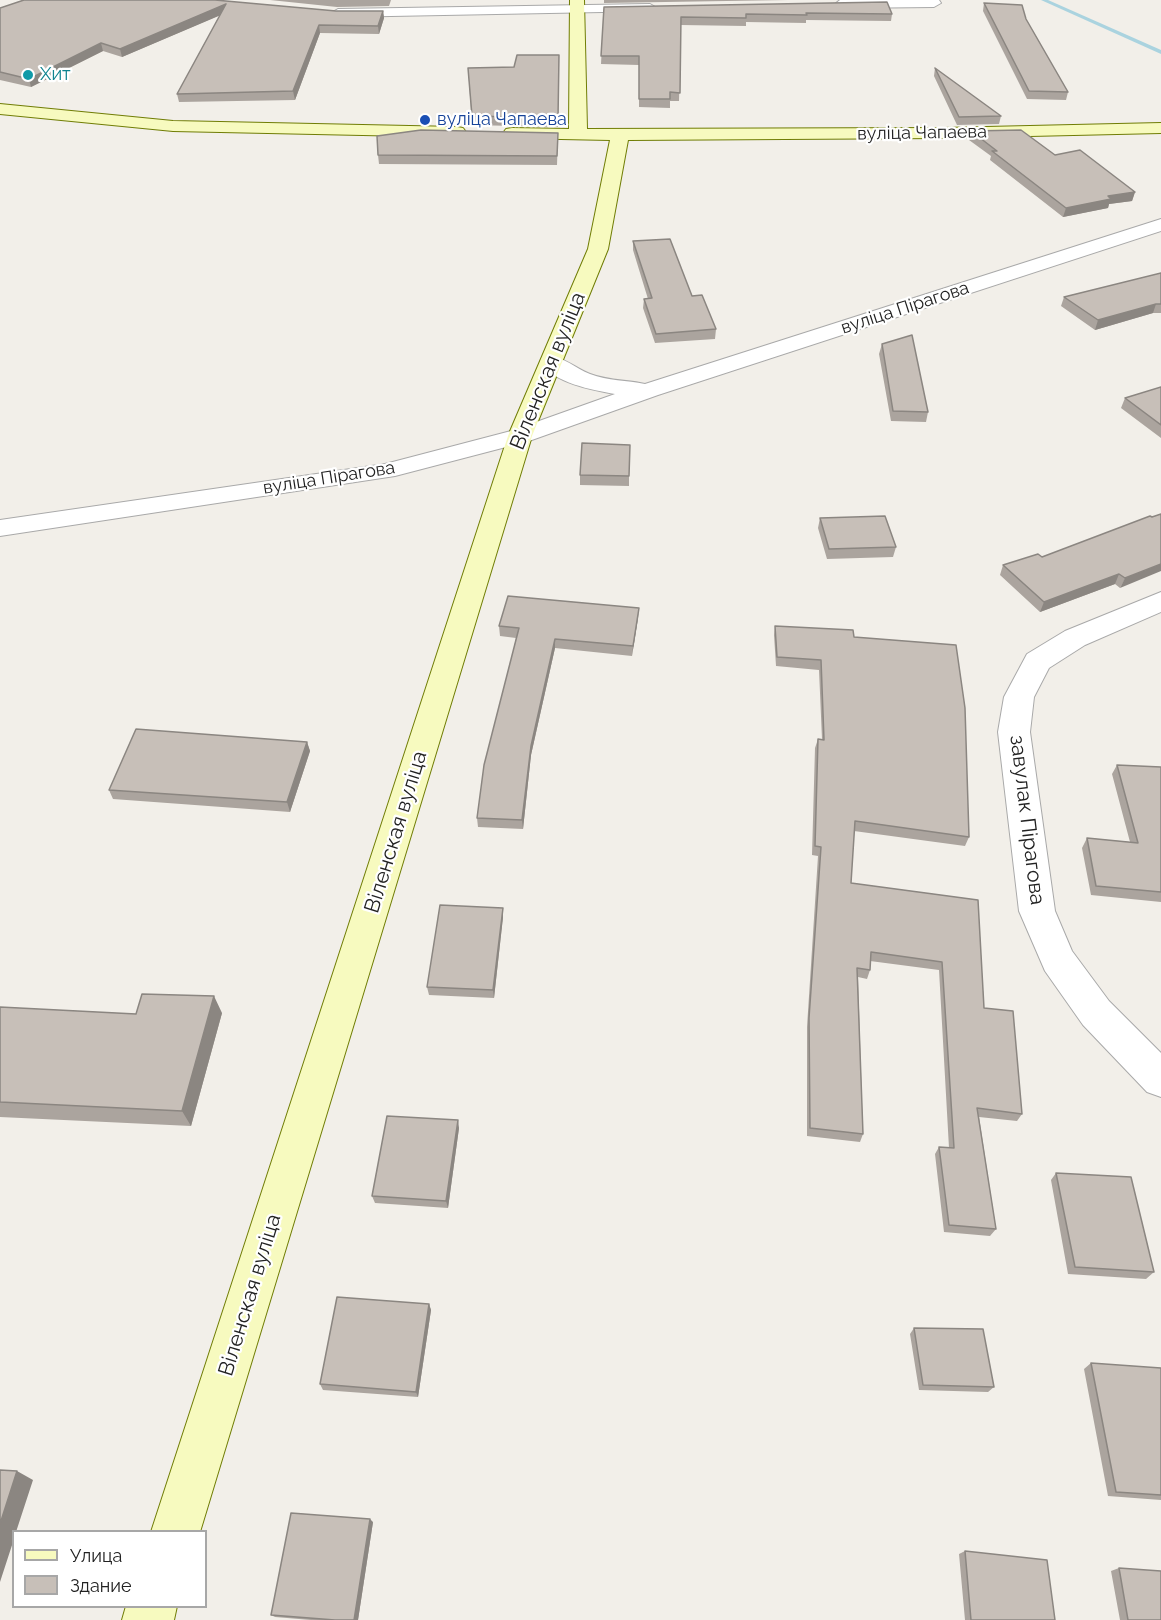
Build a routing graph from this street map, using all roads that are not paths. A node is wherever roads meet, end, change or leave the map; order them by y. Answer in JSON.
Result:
{"nodes":[{"id":1,"x":934,"y":3,"type":"dead end"},
{"id":2,"x":577,"y":5,"type":"edge"},
{"id":3,"x":827,"y":5,"type":"edge"},
{"id":4,"x":660,"y":8,"type":"edge"},
{"id":5,"x":326,"y":11,"type":"edge"},
{"id":6,"x":0,"y":109,"type":"edge"},
{"id":7,"x":1161,"y":128,"type":"edge"},
{"id":8,"x":472,"y":132,"type":"edge"},
{"id":9,"x":496,"y":133,"type":"edge"},
{"id":10,"x":578,"y":134,"type":"junction"},
{"id":11,"x":620,"y":135,"type":"junction"},
{"id":12,"x":1161,"y":225,"type":"edge"},
{"id":13,"x":551,"y":362,"type":"junction"},
{"id":14,"x":650,"y":390,"type":"junction"},
{"id":15,"x":520,"y":436,"type":"junction"},
{"id":16,"x":0,"y":528,"type":"edge"},
{"id":17,"x":1161,"y":601,"type":"edge"},
{"id":18,"x":1161,"y":1079,"type":"edge"},
{"id":19,"x":177,"y":1530,"type":"edge"}],
"edges":[{"from":1,"to":3,"type":"street"},
{"from":2,"to":4,"type":"street"},
{"from":2,"to":5,"type":"street"},
{"from":2,"to":10,"type":"street"},
{"from":6,"to":8,"type":"street"},
{"from":7,"to":11,"type":"street","name":"вуліца Чапаева"},
{"from":9,"to":10,"type":"street","name":"вуліца Чапаева"},
{"from":10,"to":11,"type":"street","name":"вуліца Чапаева"},
{"from":11,"to":13,"type":"street","name":"Віленская вуліца"},
{"from":12,"to":14,"type":"street","name":"вуліца Пірагова"},
{"from":13,"to":14,"type":"street","name":"вуліца Пірагова"},
{"from":13,"to":15,"type":"street","name":"Віленская вуліца"},
{"from":14,"to":15,"type":"street","name":"вуліца Пірагова"},
{"from":15,"to":16,"type":"street","name":"вуліца Пірагова"},
{"from":15,"to":19,"type":"street","name":"Віленская вуліца"},
{"from":17,"to":18,"type":"street","name":"завулак Пірагова"}]}
